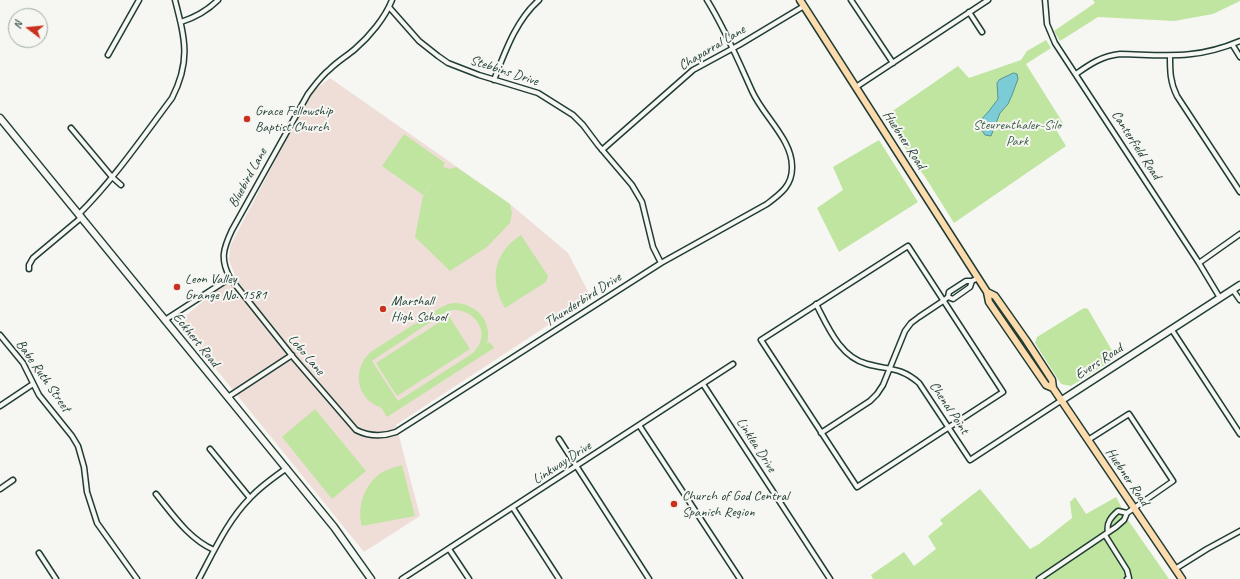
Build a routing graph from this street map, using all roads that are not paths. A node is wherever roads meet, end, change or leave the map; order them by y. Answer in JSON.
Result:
{"nodes":[{"id":1,"x":139,"y":0,"type":"edge"},
{"id":2,"x":175,"y":0,"type":"edge"},
{"id":3,"x":218,"y":0,"type":"edge"},
{"id":4,"x":392,"y":0,"type":"edge"},
{"id":5,"x":539,"y":0,"type":"edge"},
{"id":6,"x":707,"y":0,"type":"edge"},
{"id":7,"x":800,"y":0,"type":"edge"},
{"id":8,"x":852,"y":0,"type":"edge"},
{"id":9,"x":988,"y":0,"type":"edge"},
{"id":10,"x":1045,"y":0,"type":"edge"},
{"id":11,"x":804,"y":6,"type":"junction"},
{"id":12,"x":389,"y":8,"type":"junction"},
{"id":13,"x":969,"y":12,"type":"junction"},
{"id":14,"x":181,"y":22,"type":"junction"},
{"id":15,"x":982,"y":32,"type":"dead end"},
{"id":16,"x":1240,"y":41,"type":"edge"},
{"id":17,"x":1232,"y":44,"type":"junction"},
{"id":18,"x":733,"y":48,"type":"junction"},
{"id":19,"x":108,"y":55,"type":"dead end"},
{"id":20,"x":1170,"y":56,"type":"junction"},
{"id":21,"x":1240,"y":57,"type":"edge"},
{"id":22,"x":893,"y":63,"type":"junction"},
{"id":23,"x":1076,"y":74,"type":"junction"},
{"id":24,"x":494,"y":80,"type":"junction"},
{"id":25,"x":856,"y":87,"type":"junction"},
{"id":26,"x":0,"y":118,"type":"edge"},
{"id":27,"x":71,"y":128,"type":"dead end"},
{"id":28,"x":602,"y":150,"type":"junction"},
{"id":29,"x":112,"y":177,"type":"junction"},
{"id":30,"x":121,"y":185,"type":"dead end"},
{"id":31,"x":1240,"y":192,"type":"edge"},
{"id":32,"x":81,"y":216,"type":"junction"},
{"id":33,"x":1240,"y":234,"type":"edge"},
{"id":34,"x":661,"y":263,"type":"junction"},
{"id":35,"x":1199,"y":263,"type":"junction"},
{"id":36,"x":29,"y":269,"type":"dead end"},
{"id":37,"x":230,"y":278,"type":"junction"},
{"id":38,"x":978,"y":278,"type":"junction"},
{"id":39,"x":972,"y":281,"type":"junction"},
{"id":40,"x":1240,"y":285,"type":"edge"},
{"id":41,"x":1233,"y":290,"type":"junction"},
{"id":42,"x":987,"y":292,"type":"junction"},
{"id":43,"x":948,"y":297,"type":"junction"},
{"id":44,"x":1220,"y":298,"type":"junction"},
{"id":45,"x":943,"y":300,"type":"junction"},
{"id":46,"x":1240,"y":300,"type":"edge"},
{"id":47,"x":816,"y":304,"type":"junction"},
{"id":48,"x":165,"y":320,"type":"junction"},
{"id":49,"x":1172,"y":330,"type":"junction"},
{"id":50,"x":0,"y":336,"type":"edge"},
{"id":51,"x":292,"y":355,"type":"junction"},
{"id":52,"x":734,"y":364,"type":"dead end"},
{"id":53,"x":890,"y":368,"type":"junction"},
{"id":54,"x":33,"y":384,"type":"junction"},
{"id":55,"x":704,"y":384,"type":"junction"},
{"id":56,"x":1053,"y":388,"type":"junction"},
{"id":57,"x":228,"y":397,"type":"junction"},
{"id":58,"x":1062,"y":400,"type":"junction"},
{"id":59,"x":0,"y":406,"type":"edge"},
{"id":60,"x":639,"y":425,"type":"junction"},
{"id":61,"x":949,"y":427,"type":"junction"},
{"id":62,"x":821,"y":433,"type":"junction"},
{"id":63,"x":1240,"y":434,"type":"edge"},
{"id":64,"x":374,"y":436,"type":"joint"},
{"id":65,"x":558,"y":439,"type":"dead end"},
{"id":66,"x":1088,"y":440,"type":"junction"},
{"id":67,"x":210,"y":449,"type":"dead end"},
{"id":68,"x":970,"y":460,"type":"joint"},
{"id":69,"x":576,"y":466,"type":"junction"},
{"id":70,"x":287,"y":468,"type":"junction"},
{"id":71,"x":13,"y":480,"type":"dead end"},
{"id":72,"x":0,"y":489,"type":"edge"},
{"id":73,"x":156,"y":494,"type":"dead end"},
{"id":74,"x":250,"y":498,"type":"junction"},
{"id":75,"x":513,"y":508,"type":"junction"},
{"id":76,"x":1134,"y":508,"type":"junction"},
{"id":77,"x":1127,"y":513,"type":"junction"},
{"id":78,"x":1240,"y":531,"type":"edge"},
{"id":79,"x":1106,"y":534,"type":"junction"},
{"id":80,"x":450,"y":549,"type":"junction"},
{"id":81,"x":214,"y":550,"type":"junction"},
{"id":82,"x":39,"y":552,"type":"dead end"},
{"id":83,"x":1175,"y":569,"type":"junction"},
{"id":84,"x":56,"y":579,"type":"edge"},
{"id":85,"x":137,"y":579,"type":"edge"},
{"id":86,"x":199,"y":579,"type":"edge"},
{"id":87,"x":371,"y":579,"type":"edge"},
{"id":88,"x":402,"y":579,"type":"edge"},
{"id":89,"x":469,"y":579,"type":"edge"},
{"id":90,"x":559,"y":579,"type":"edge"},
{"id":91,"x":649,"y":579,"type":"edge"},
{"id":92,"x":740,"y":579,"type":"edge"},
{"id":93,"x":830,"y":579,"type":"edge"},
{"id":94,"x":1039,"y":579,"type":"edge"},
{"id":95,"x":1128,"y":579,"type":"edge"},
{"id":96,"x":1182,"y":579,"type":"edge"}],
"edges":[{"from":1,"to":19,"type":"street"},
{"from":2,"to":14,"type":"street"},
{"from":3,"to":14,"type":"street"},
{"from":4,"to":12,"type":"street","name":"Bluebird Lane"},
{"from":5,"to":24,"type":"street"},
{"from":6,"to":18,"type":"street"},
{"from":7,"to":11,"type":"main road","name":"Huebner Road"},
{"from":8,"to":22,"type":"street"},
{"from":9,"to":13,"type":"street"},
{"from":10,"to":23,"type":"street","name":"Canterfield Road"},
{"from":11,"to":18,"type":"street","name":"Chaparral Lane"},
{"from":11,"to":25,"type":"main road","name":"Huebner Road"},
{"from":12,"to":24,"type":"street","name":"Stebbins Drive"},
{"from":12,"to":37,"type":"street","name":"Bluebird Lane"},
{"from":13,"to":15,"type":"street"},
{"from":13,"to":22,"type":"street"},
{"from":14,"to":29,"type":"street"},
{"from":16,"to":17,"type":"street"},
{"from":17,"to":20,"type":"street"},
{"from":17,"to":21,"type":"street"},
{"from":18,"to":28,"type":"street","name":"Chaparral Lane"},
{"from":18,"to":34,"type":"street","name":"Thunderbird Drive"},
{"from":20,"to":23,"type":"street"},
{"from":20,"to":31,"type":"street"},
{"from":22,"to":25,"type":"street"},
{"from":23,"to":35,"type":"street","name":"Canterfield Road"},
{"from":24,"to":28,"type":"street","name":"Stebbins Drive"},
{"from":25,"to":38,"type":"main road","name":"Huebner Road"},
{"from":26,"to":32,"type":"main road","name":"Eckhert Road"},
{"from":27,"to":29,"type":"street"},
{"from":28,"to":34,"type":"street","name":"Stebbins Drive"},
{"from":29,"to":30,"type":"street"},
{"from":29,"to":32,"type":"street"},
{"from":32,"to":36,"type":"street"},
{"from":32,"to":48,"type":"main road","name":"Eckhert Road"},
{"from":33,"to":35,"type":"street"},
{"from":34,"to":64,"type":"street","name":"Thunderbird Drive"},
{"from":35,"to":44,"type":"street","name":"Canterfield Road"},
{"from":37,"to":48,"type":"street"},
{"from":37,"to":51,"type":"street","name":"Lobo Lane"},
{"from":38,"to":39,"type":"street"},
{"from":38,"to":42,"type":"main road","name":"Huebner Road"},
{"from":39,"to":43,"type":"street"},
{"from":39,"to":43,"type":"street"},
{"from":40,"to":41,"type":"main road","name":"Evers Road"},
{"from":41,"to":44,"type":"main road","name":"Evers Road"},
{"from":41,"to":46,"type":"street"},
{"from":42,"to":56,"type":"main road","name":"Huebner Road"},
{"from":42,"to":56,"type":"main road","name":"Huebner Road"},
{"from":43,"to":45,"type":"street"},
{"from":44,"to":49,"type":"main road","name":"Evers Road"},
{"from":45,"to":47,"type":"street"},
{"from":45,"to":53,"type":"street"},
{"from":45,"to":61,"type":"street"},
{"from":47,"to":53,"type":"street","name":"Chenal Point"},
{"from":47,"to":62,"type":"street"},
{"from":48,"to":57,"type":"main road","name":"Eckhert Road"},
{"from":49,"to":58,"type":"main road","name":"Evers Road"},
{"from":49,"to":63,"type":"street"},
{"from":50,"to":54,"type":"street","name":"Babe Ruth Street"},
{"from":51,"to":57,"type":"street"},
{"from":51,"to":64,"type":"street","name":"Lobo Lane"},
{"from":52,"to":55,"type":"street","name":"Linkway Drive"},
{"from":53,"to":61,"type":"street","name":"Chenal Point"},
{"from":53,"to":62,"type":"street"},
{"from":54,"to":59,"type":"street"},
{"from":54,"to":85,"type":"street","name":"Babe Ruth Street"},
{"from":55,"to":60,"type":"street","name":"Linkway Drive"},
{"from":55,"to":93,"type":"street","name":"Linklea Drive"},
{"from":56,"to":58,"type":"main road","name":"Huebner Road"},
{"from":57,"to":70,"type":"main road","name":"Eckhert Road"},
{"from":58,"to":66,"type":"main road","name":"Huebner Road"},
{"from":58,"to":68,"type":"street","name":"Evers Road"},
{"from":60,"to":69,"type":"street","name":"Linkway Drive"},
{"from":60,"to":92,"type":"street"},
{"from":61,"to":62,"type":"street"},
{"from":61,"to":68,"type":"street","name":"Chenal Point"},
{"from":65,"to":69,"type":"street"},
{"from":66,"to":76,"type":"main road","name":"Huebner Road"},
{"from":66,"to":76,"type":"street"},
{"from":67,"to":74,"type":"street"},
{"from":69,"to":75,"type":"street","name":"Linkway Drive"},
{"from":69,"to":91,"type":"street"},
{"from":70,"to":74,"type":"street"},
{"from":70,"to":87,"type":"main road","name":"Eckhert Road"},
{"from":71,"to":72,"type":"street"},
{"from":73,"to":81,"type":"street"},
{"from":74,"to":81,"type":"street"},
{"from":75,"to":80,"type":"street","name":"Linkway Drive"},
{"from":75,"to":90,"type":"street"},
{"from":76,"to":77,"type":"street"},
{"from":76,"to":83,"type":"main road","name":"Huebner Road"},
{"from":77,"to":79,"type":"street"},
{"from":77,"to":79,"type":"street"},
{"from":78,"to":83,"type":"street"},
{"from":79,"to":94,"type":"street"},
{"from":79,"to":95,"type":"street"},
{"from":80,"to":88,"type":"street","name":"Linkway Drive"},
{"from":80,"to":89,"type":"street"},
{"from":81,"to":86,"type":"street"},
{"from":82,"to":84,"type":"street"},
{"from":83,"to":96,"type":"main road","name":"Huebner Road"}]}
